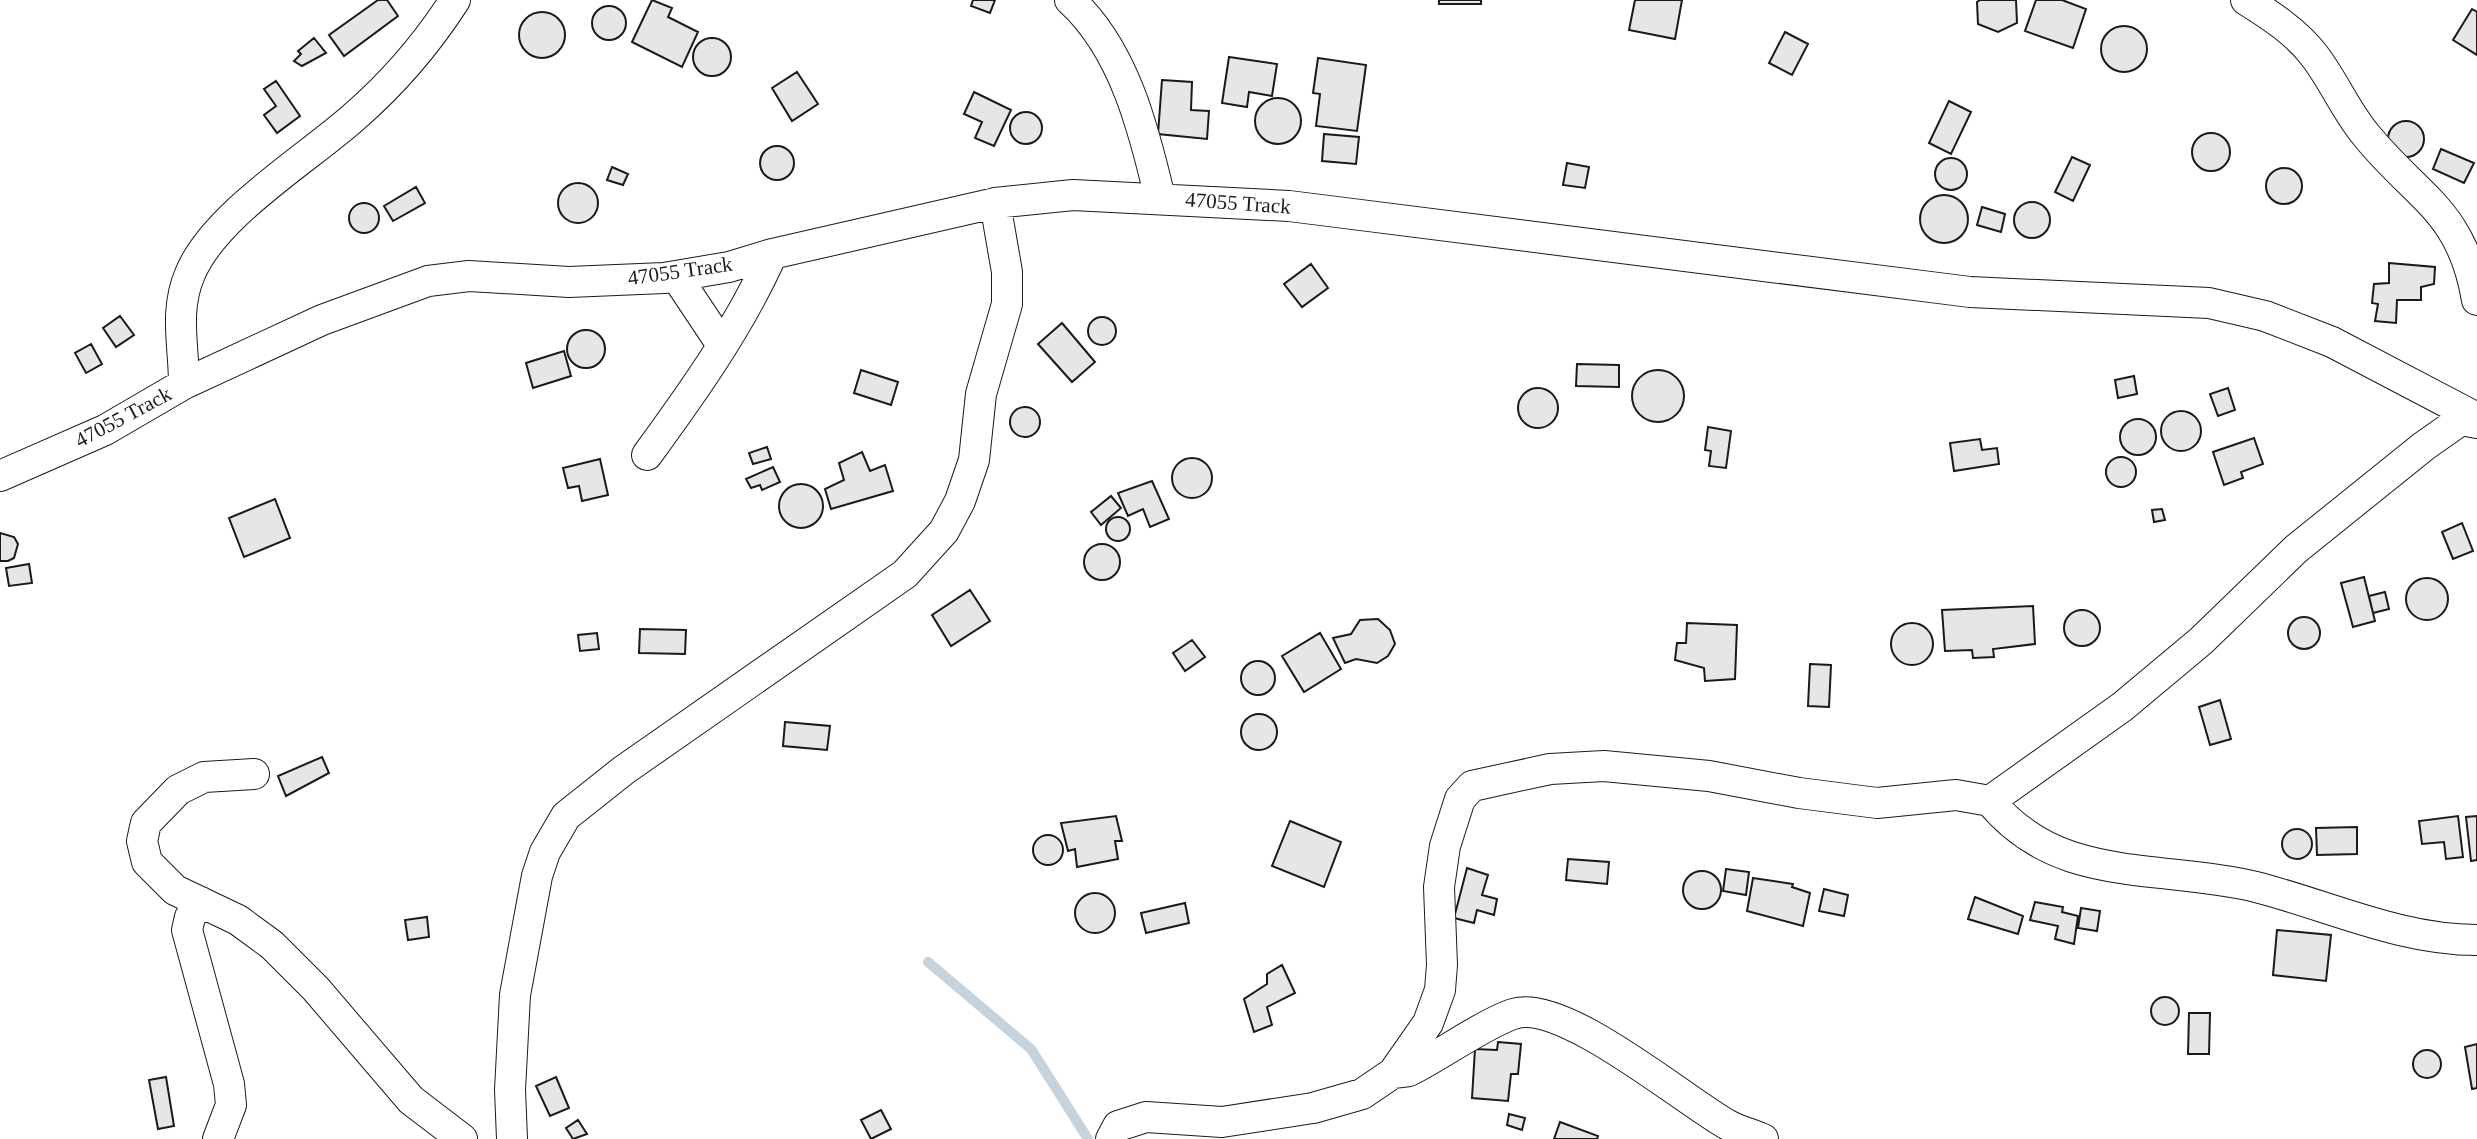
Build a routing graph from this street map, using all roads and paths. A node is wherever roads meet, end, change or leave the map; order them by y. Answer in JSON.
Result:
{"nodes":[{"id":1,"x":455,"y":0,"type":"edge"},
{"id":2,"x":1070,"y":0,"type":"edge"},
{"id":3,"x":2246,"y":0,"type":"edge"},
{"id":4,"x":1160,"y":198,"type":"junction"},
{"id":5,"x":995,"y":203,"type":"junction"},
{"id":6,"x":772,"y":254,"type":"junction"},
{"id":7,"x":676,"y":276,"type":"junction"},
{"id":8,"x":2477,"y":300,"type":"edge"},
{"id":9,"x":722,"y":345,"type":"junction"},
{"id":10,"x":184,"y":384,"type":"junction"},
{"id":11,"x":2477,"y":420,"type":"edge"},
{"id":12,"x":647,"y":455,"type":"dead end"},
{"id":13,"x":0,"y":476,"type":"edge"},
{"id":14,"x":254,"y":774,"type":"dead end"},
{"id":15,"x":1990,"y":801,"type":"junction"},
{"id":16,"x":201,"y":902,"type":"junction"},
{"id":17,"x":2477,"y":940,"type":"edge"},
{"id":18,"x":1393,"y":1073,"type":"junction"},
{"id":19,"x":218,"y":1139,"type":"edge"},
{"id":20,"x":462,"y":1139,"type":"edge"},
{"id":21,"x":512,"y":1139,"type":"edge"},
{"id":22,"x":1111,"y":1139,"type":"edge"},
{"id":23,"x":1763,"y":1139,"type":"edge"}],
"edges":[{"from":1,"to":10,"type":"street"},
{"from":2,"to":4,"type":"street"},
{"from":3,"to":8,"type":"street"},
{"from":4,"to":5,"type":"street","name":"47055 Track"},
{"from":4,"to":11,"type":"street","name":"47055 Track"},
{"from":5,"to":6,"type":"street","name":"47055 Track"},
{"from":5,"to":21,"type":"street"},
{"from":6,"to":7,"type":"street","name":"47055 Track"},
{"from":6,"to":9,"type":"street"},
{"from":7,"to":9,"type":"street"},
{"from":7,"to":10,"type":"street","name":"47055 Track"},
{"from":9,"to":12,"type":"street"},
{"from":10,"to":13,"type":"street","name":"47055 Track"},
{"from":11,"to":15,"type":"street"},
{"from":14,"to":16,"type":"street"},
{"from":15,"to":17,"type":"street"},
{"from":15,"to":18,"type":"street"},
{"from":16,"to":19,"type":"street"},
{"from":16,"to":20,"type":"street"},
{"from":18,"to":22,"type":"street"},
{"from":18,"to":23,"type":"street"}]}
